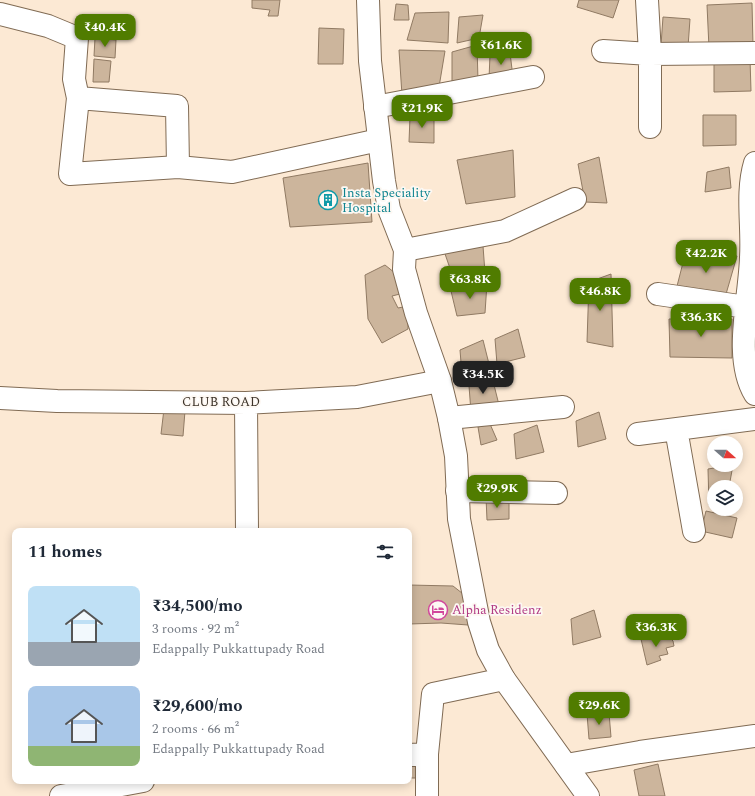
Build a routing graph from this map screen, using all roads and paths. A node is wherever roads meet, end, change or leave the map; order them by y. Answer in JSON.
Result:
{"nodes":[{"id":1,"x":368,"y":0,"type":"edge"},
{"id":2,"x":647,"y":0,"type":"edge"},
{"id":3,"x":0,"y":14,"type":"edge"},
{"id":4,"x":603,"y":51,"type":"dead end"},
{"id":5,"x":755,"y":53,"type":"edge"},
{"id":6,"x":650,"y":54,"type":"junction"},
{"id":7,"x":533,"y":77,"type":"dead end"},
{"id":8,"x":78,"y":98,"type":"junction"},
{"id":9,"x":375,"y":107,"type":"junction"},
{"id":10,"x":650,"y":127,"type":"dead end"},
{"id":11,"x":379,"y":140,"type":"junction"},
{"id":12,"x":755,"y":163,"type":"edge"},
{"id":13,"x":178,"y":167,"type":"junction"},
{"id":14,"x":575,"y":199,"type":"dead end"},
{"id":15,"x":404,"y":250,"type":"junction"},
{"id":16,"x":753,"y":257,"type":"edge"},
{"id":17,"x":658,"y":294,"type":"dead end"},
{"id":18,"x":746,"y":307,"type":"junction"},
{"id":19,"x":440,"y":380,"type":"junction"},
{"id":20,"x":755,"y":394,"type":"edge"},
{"id":21,"x":0,"y":398,"type":"edge"},
{"id":22,"x":246,"y":404,"type":"junction"},
{"id":23,"x":564,"y":407,"type":"dead end"},
{"id":24,"x":449,"y":418,"type":"junction"},
{"id":25,"x":755,"y":419,"type":"edge"},
{"id":26,"x":676,"y":429,"type":"junction"},
{"id":27,"x":638,"y":434,"type":"dead end"},
{"id":28,"x":457,"y":491,"type":"junction"},
{"id":29,"x":556,"y":494,"type":"dead end"},
{"id":30,"x":247,"y":528,"type":"edge"},
{"id":31,"x":694,"y":531,"type":"dead end"},
{"id":32,"x":504,"y":679,"type":"junction"},
{"id":33,"x":755,"y":736,"type":"edge"},
{"id":34,"x":418,"y":754,"type":"edge"},
{"id":35,"x":566,"y":765,"type":"junction"},
{"id":36,"x":127,"y":784,"type":"edge"},
{"id":37,"x":61,"y":796,"type":"edge"},
{"id":38,"x":427,"y":796,"type":"edge"},
{"id":39,"x":588,"y":796,"type":"edge"}],
"edges":[{"from":1,"to":9,"type":"street"},
{"from":2,"to":6,"type":"street"},
{"from":3,"to":8,"type":"street"},
{"from":4,"to":6,"type":"street"},
{"from":5,"to":6,"type":"street"},
{"from":6,"to":10,"type":"street"},
{"from":7,"to":9,"type":"street"},
{"from":8,"to":13,"type":"street"},
{"from":8,"to":13,"type":"street"},
{"from":9,"to":11,"type":"street"},
{"from":11,"to":13,"type":"street"},
{"from":11,"to":15,"type":"street"},
{"from":12,"to":16,"type":"street"},
{"from":14,"to":15,"type":"street"},
{"from":15,"to":19,"type":"street"},
{"from":16,"to":18,"type":"street"},
{"from":17,"to":18,"type":"street"},
{"from":18,"to":20,"type":"street"},
{"from":19,"to":22,"type":"street","name":"CLUB ROAD"},
{"from":19,"to":24,"type":"street"},
{"from":21,"to":22,"type":"street","name":"CLUB ROAD"},
{"from":22,"to":30,"type":"street"},
{"from":23,"to":24,"type":"street"},
{"from":24,"to":28,"type":"street"},
{"from":25,"to":26,"type":"street"},
{"from":26,"to":27,"type":"street"},
{"from":26,"to":31,"type":"street"},
{"from":28,"to":29,"type":"street"},
{"from":28,"to":32,"type":"street"},
{"from":32,"to":34,"type":"street"},
{"from":32,"to":35,"type":"street"},
{"from":33,"to":35,"type":"street"},
{"from":34,"to":38,"type":"street"},
{"from":35,"to":39,"type":"street"},
{"from":36,"to":37,"type":"street"}]}
